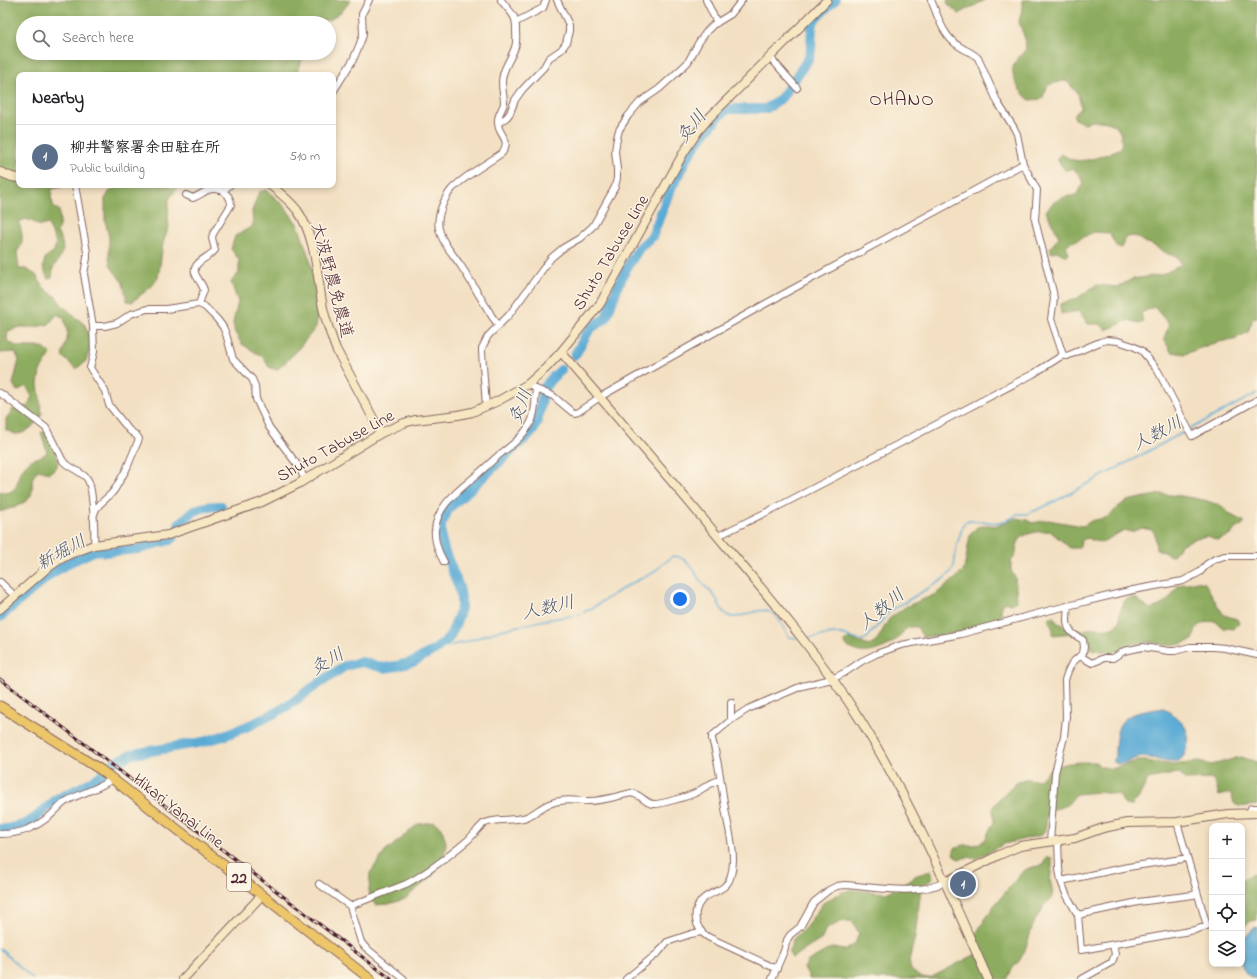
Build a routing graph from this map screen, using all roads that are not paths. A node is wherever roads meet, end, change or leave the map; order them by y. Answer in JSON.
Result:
{"nodes":[{"id":1,"x":368,"y":0,"type":"edge"},
{"id":2,"x":502,"y":0,"type":"edge"},
{"id":3,"x":546,"y":0,"type":"edge"},
{"id":4,"x":558,"y":0,"type":"edge"},
{"id":5,"x":706,"y":0,"type":"edge"},
{"id":6,"x":742,"y":0,"type":"edge"},
{"id":7,"x":827,"y":0,"type":"edge"},
{"id":8,"x":931,"y":0,"type":"edge"},
{"id":9,"x":516,"y":22,"type":"junction"},
{"id":10,"x":717,"y":23,"type":"junction"},
{"id":11,"x":770,"y":57,"type":"junction"},
{"id":12,"x":336,"y":87,"type":"edge"},
{"id":13,"x":796,"y":88,"type":"dead end"},
{"id":14,"x":498,"y":122,"type":"junction"},
{"id":15,"x":1023,"y":164,"type":"junction"},
{"id":16,"x":0,"y":172,"type":"edge"},
{"id":17,"x":16,"y":178,"type":"edge"},
{"id":18,"x":76,"y":188,"type":"edge"},
{"id":19,"x":226,"y":188,"type":"edge"},
{"id":20,"x":273,"y":188,"type":"edge"},
{"id":21,"x":223,"y":190,"type":"junction"},
{"id":22,"x":186,"y":195,"type":"dead end"},
{"id":23,"x":199,"y":304,"type":"junction"},
{"id":24,"x":93,"y":326,"type":"junction"},
{"id":25,"x":498,"y":326,"type":"junction"},
{"id":26,"x":561,"y":352,"type":"junction"},
{"id":27,"x":1063,"y":356,"type":"junction"},
{"id":28,"x":528,"y":384,"type":"junction"},
{"id":29,"x":538,"y":389,"type":"junction"},
{"id":30,"x":0,"y":393,"type":"edge"},
{"id":31,"x":600,"y":397,"type":"junction"},
{"id":32,"x":1257,"y":400,"type":"edge"},
{"id":33,"x":486,"y":406,"type":"junction"},
{"id":34,"x":381,"y":433,"type":"junction"},
{"id":35,"x":305,"y":480,"type":"junction"},
{"id":36,"x":93,"y":516,"type":"junction"},
{"id":37,"x":718,"y":536,"type":"junction"},
{"id":38,"x":94,"y":545,"type":"junction"},
{"id":39,"x":1257,"y":556,"type":"edge"},
{"id":40,"x":444,"y":562,"type":"dead end"},
{"id":41,"x":0,"y":582,"type":"edge"},
{"id":42,"x":15,"y":596,"type":"junction"},
{"id":43,"x":1067,"y":606,"type":"junction"},
{"id":44,"x":0,"y":609,"type":"edge"},
{"id":45,"x":1257,"y":655,"type":"edge"},
{"id":46,"x":1080,"y":656,"type":"junction"},
{"id":47,"x":832,"y":679,"type":"junction"},
{"id":48,"x":731,"y":702,"type":"dead end"},
{"id":49,"x":0,"y":706,"type":"edge"},
{"id":50,"x":731,"y":720,"type":"junction"},
{"id":51,"x":107,"y":775,"type":"junction"},
{"id":52,"x":720,"y":780,"type":"junction"},
{"id":53,"x":1257,"y":808,"type":"edge"},
{"id":54,"x":1253,"y":813,"type":"edge"},
{"id":55,"x":1177,"y":822,"type":"junction"},
{"id":56,"x":0,"y":834,"type":"edge"},
{"id":57,"x":1054,"y":841,"type":"junction"},
{"id":58,"x":1187,"y":857,"type":"junction"},
{"id":59,"x":1061,"y":880,"type":"junction"},
{"id":60,"x":945,"y":882,"type":"junction"},
{"id":61,"x":319,"y":884,"type":"dead end"},
{"id":62,"x":1197,"y":893,"type":"junction"},
{"id":63,"x":262,"y":895,"type":"junction"},
{"id":64,"x":350,"y":906,"type":"junction"},
{"id":65,"x":1078,"y":915,"type":"junction"},
{"id":66,"x":701,"y":932,"type":"junction"},
{"id":67,"x":1113,"y":945,"type":"junction"},
{"id":68,"x":777,"y":969,"type":"junction"},
{"id":69,"x":183,"y":979,"type":"edge"},
{"id":70,"x":370,"y":979,"type":"edge"},
{"id":71,"x":404,"y":979,"type":"edge"},
{"id":72,"x":626,"y":979,"type":"edge"},
{"id":73,"x":772,"y":979,"type":"edge"},
{"id":74,"x":988,"y":979,"type":"edge"},
{"id":75,"x":1082,"y":979,"type":"edge"}],
"edges":[{"from":1,"to":12,"type":"street"},
{"from":2,"to":9,"type":"street"},
{"from":3,"to":9,"type":"street"},
{"from":4,"to":14,"type":"street"},
{"from":5,"to":10,"type":"street"},
{"from":6,"to":10,"type":"street"},
{"from":7,"to":11,"type":"street","name":"Shuto Tabuse Line"},
{"from":8,"to":15,"type":"street"},
{"from":9,"to":14,"type":"street"},
{"from":10,"to":25,"type":"street"},
{"from":11,"to":13,"type":"street"},
{"from":11,"to":26,"type":"street","name":"Shuto Tabuse Line"},
{"from":14,"to":25,"type":"street"},
{"from":15,"to":27,"type":"street"},
{"from":15,"to":31,"type":"street"},
{"from":16,"to":17,"type":"street"},
{"from":18,"to":24,"type":"street"},
{"from":19,"to":21,"type":"street"},
{"from":20,"to":34,"type":"street","name":"大波野農免農道"},
{"from":21,"to":22,"type":"street"},
{"from":21,"to":23,"type":"street"},
{"from":23,"to":24,"type":"street"},
{"from":23,"to":35,"type":"street"},
{"from":24,"to":36,"type":"street"},
{"from":25,"to":33,"type":"street"},
{"from":26,"to":28,"type":"street","name":"Shuto Tabuse Line"},
{"from":26,"to":31,"type":"street"},
{"from":27,"to":32,"type":"street"},
{"from":27,"to":37,"type":"street"},
{"from":28,"to":29,"type":"street"},
{"from":28,"to":33,"type":"street","name":"Shuto Tabuse Line"},
{"from":29,"to":31,"type":"street"},
{"from":29,"to":40,"type":"street"},
{"from":30,"to":36,"type":"street"},
{"from":31,"to":37,"type":"street"},
{"from":33,"to":34,"type":"street","name":"Shuto Tabuse Line"},
{"from":34,"to":35,"type":"street","name":"Shuto Tabuse Line"},
{"from":35,"to":38,"type":"street","name":"Shuto Tabuse Line"},
{"from":36,"to":38,"type":"street"},
{"from":37,"to":47,"type":"street"},
{"from":38,"to":42,"type":"street","name":"Shuto Tabuse Line"},
{"from":39,"to":43,"type":"street"},
{"from":41,"to":42,"type":"street"},
{"from":42,"to":44,"type":"street","name":"Shuto Tabuse Line"},
{"from":43,"to":46,"type":"street"},
{"from":43,"to":47,"type":"street"},
{"from":45,"to":46,"type":"street"},
{"from":46,"to":57,"type":"street"},
{"from":47,"to":50,"type":"street"},
{"from":47,"to":60,"type":"street"},
{"from":48,"to":50,"type":"street"},
{"from":49,"to":51,"type":"main road","name":"Hikari Yanai Line","number":"22"},
{"from":50,"to":52,"type":"street"},
{"from":51,"to":56,"type":"street"},
{"from":51,"to":63,"type":"main road","name":"Hikari Yanai Line","number":"22"},
{"from":52,"to":64,"type":"street"},
{"from":52,"to":66,"type":"street"},
{"from":53,"to":54,"type":"street"},
{"from":54,"to":55,"type":"street"},
{"from":55,"to":57,"type":"street"},
{"from":55,"to":58,"type":"street"},
{"from":57,"to":59,"type":"street"},
{"from":57,"to":60,"type":"street"},
{"from":58,"to":59,"type":"street"},
{"from":58,"to":62,"type":"street"},
{"from":59,"to":65,"type":"street"},
{"from":60,"to":68,"type":"street"},
{"from":60,"to":74,"type":"street"},
{"from":61,"to":64,"type":"street"},
{"from":62,"to":65,"type":"street"},
{"from":62,"to":67,"type":"street"},
{"from":63,"to":69,"type":"street"},
{"from":63,"to":70,"type":"main road","name":"Hikari Yanai Line","number":"22"},
{"from":64,"to":71,"type":"street"},
{"from":65,"to":67,"type":"street"},
{"from":66,"to":68,"type":"street"},
{"from":66,"to":72,"type":"street"},
{"from":67,"to":75,"type":"street"},
{"from":68,"to":73,"type":"street"}]}
